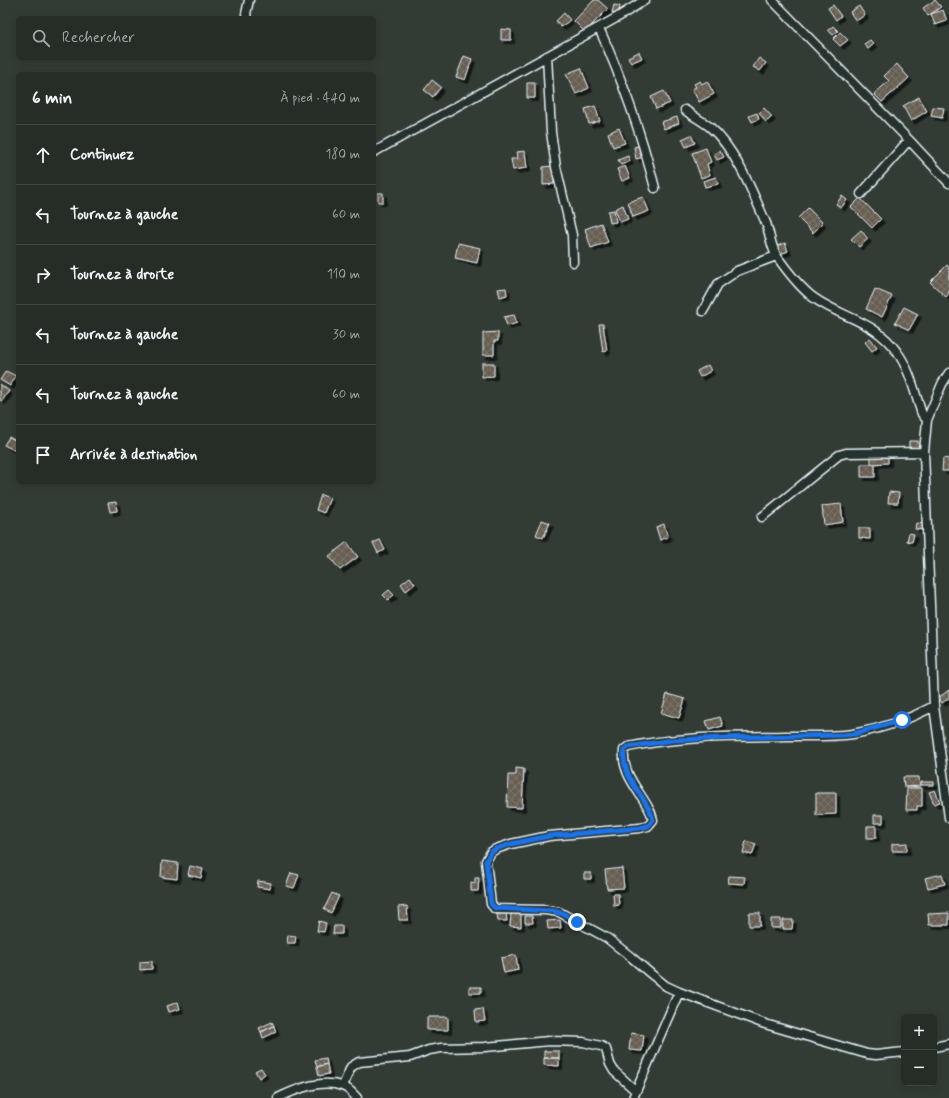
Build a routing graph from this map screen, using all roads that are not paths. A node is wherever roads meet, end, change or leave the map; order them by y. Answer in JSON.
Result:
{"nodes":[{"id":1,"x":249,"y":0,"type":"edge"},
{"id":2,"x":646,"y":0,"type":"edge"},
{"id":3,"x":772,"y":0,"type":"edge"},
{"id":4,"x":246,"y":16,"type":"edge"},
{"id":5,"x":599,"y":28,"type":"junction"},
{"id":6,"x":547,"y":56,"type":"junction"},
{"id":7,"x":685,"y":110,"type":"dead end"},
{"id":8,"x":909,"y":140,"type":"junction"},
{"id":9,"x":376,"y":151,"type":"edge"},
{"id":10,"x":949,"y":183,"type":"edge"},
{"id":11,"x":655,"y":188,"type":"dead end"},
{"id":12,"x":861,"y":194,"type":"dead end"},
{"id":13,"x":776,"y":256,"type":"junction"},
{"id":14,"x":573,"y":262,"type":"dead end"},
{"id":15,"x":703,"y":311,"type":"dead end"},
{"id":16,"x":949,"y":373,"type":"edge"},
{"id":17,"x":927,"y":420,"type":"junction"},
{"id":18,"x":924,"y":452,"type":"junction"},
{"id":19,"x":762,"y":517,"type":"dead end"},
{"id":20,"x":934,"y":706,"type":"junction"},
{"id":21,"x":949,"y":818,"type":"edge"},
{"id":22,"x":679,"y":992,"type":"junction"},
{"id":23,"x":949,"y":1044,"type":"edge"},
{"id":24,"x":937,"y":1046,"type":"edge"},
{"id":25,"x":901,"y":1052,"type":"edge"},
{"id":26,"x":342,"y":1086,"type":"junction"},
{"id":27,"x":634,"y":1094,"type":"edge"},
{"id":28,"x":278,"y":1098,"type":"edge"},
{"id":29,"x":357,"y":1098,"type":"edge"}],
"edges":[{"from":1,"to":4,"type":"street"},
{"from":2,"to":5,"type":"street"},
{"from":3,"to":8,"type":"street"},
{"from":5,"to":6,"type":"street"},
{"from":5,"to":11,"type":"street"},
{"from":6,"to":9,"type":"street"},
{"from":6,"to":14,"type":"street"},
{"from":7,"to":13,"type":"street"},
{"from":8,"to":10,"type":"street"},
{"from":8,"to":12,"type":"street"},
{"from":13,"to":15,"type":"street"},
{"from":13,"to":17,"type":"street"},
{"from":16,"to":17,"type":"street"},
{"from":17,"to":18,"type":"street"},
{"from":18,"to":19,"type":"street"},
{"from":18,"to":20,"type":"street"},
{"from":20,"to":21,"type":"street"},
{"from":20,"to":22,"type":"street"},
{"from":22,"to":25,"type":"street"},
{"from":22,"to":27,"type":"street"},
{"from":23,"to":24,"type":"street"},
{"from":26,"to":27,"type":"street"},
{"from":26,"to":28,"type":"street"},
{"from":26,"to":29,"type":"street"}]}
